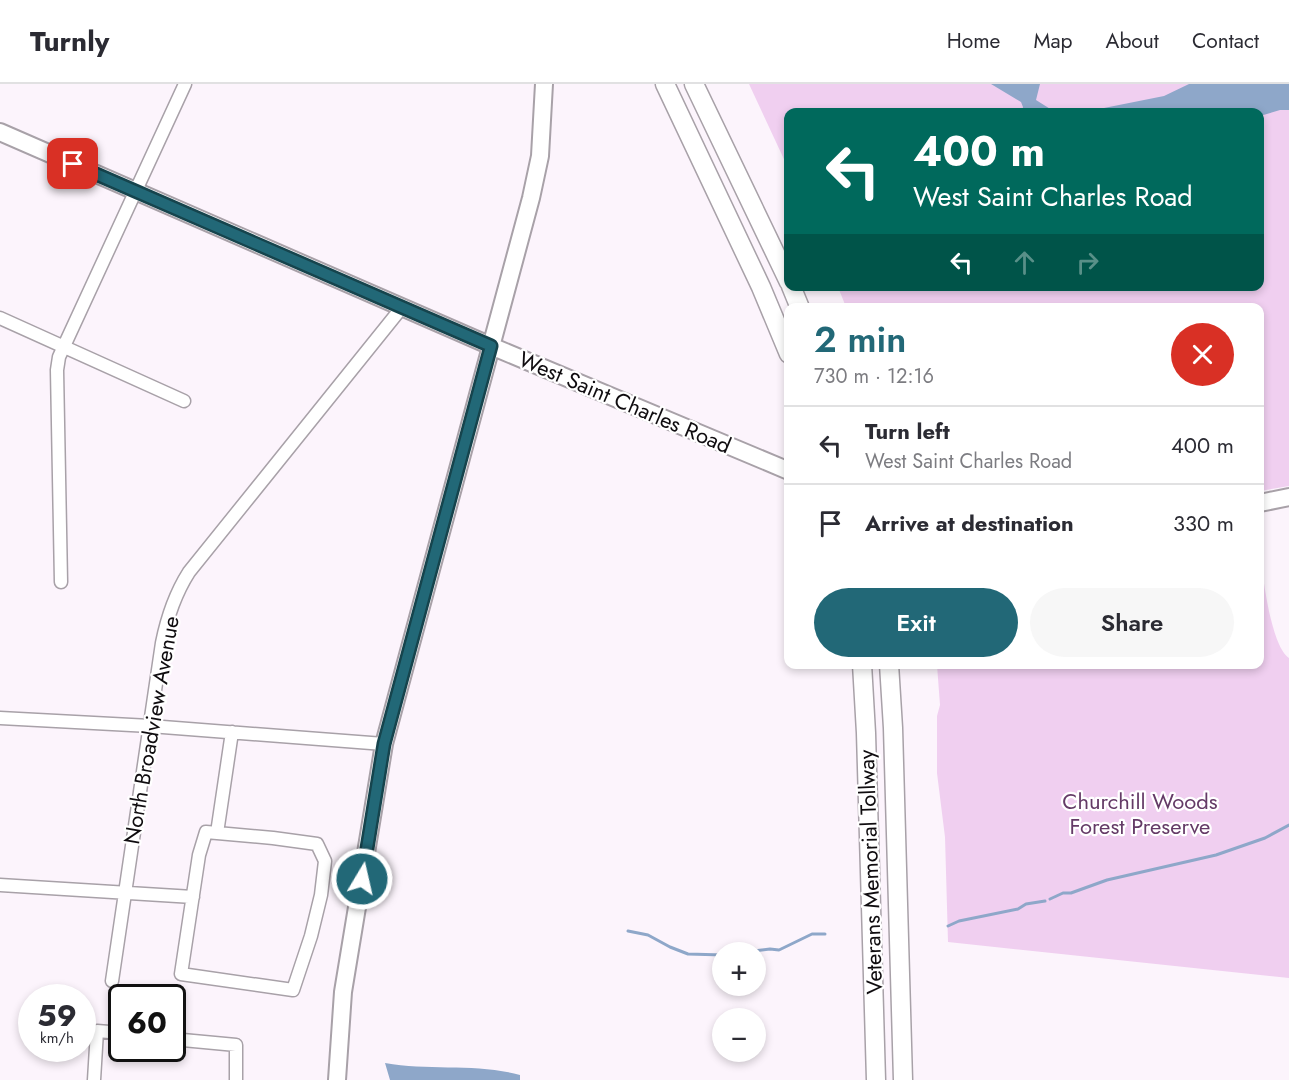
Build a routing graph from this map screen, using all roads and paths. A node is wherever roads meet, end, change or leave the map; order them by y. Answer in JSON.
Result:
{"nodes":[{"id":1,"x":185,"y":84,"type":"edge"},
{"id":2,"x":544,"y":84,"type":"edge"},
{"id":3,"x":665,"y":84,"type":"edge"},
{"id":4,"x":694,"y":84,"type":"edge"},
{"id":5,"x":0,"y":132,"type":"edge"},
{"id":6,"x":135,"y":192,"type":"junction"},
{"id":7,"x":784,"y":272,"type":"edge"},
{"id":8,"x":403,"y":306,"type":"junction"},
{"id":9,"x":0,"y":318,"type":"edge"},
{"id":10,"x":784,"y":342,"type":"edge"},
{"id":11,"x":63,"y":346,"type":"junction"},
{"id":12,"x":491,"y":346,"type":"junction"},
{"id":13,"x":184,"y":401,"type":"dead end"},
{"id":14,"x":784,"y":469,"type":"edge"},
{"id":15,"x":1289,"y":497,"type":"edge"},
{"id":16,"x":1264,"y":502,"type":"edge"},
{"id":17,"x":62,"y":582,"type":"dead end"},
{"id":18,"x":862,"y":669,"type":"edge"},
{"id":19,"x":889,"y":669,"type":"edge"},
{"id":20,"x":0,"y":718,"type":"edge"},
{"id":21,"x":150,"y":726,"type":"junction"},
{"id":22,"x":232,"y":732,"type":"junction"},
{"id":23,"x":384,"y":744,"type":"junction"},
{"id":24,"x":217,"y":833,"type":"junction"},
{"id":25,"x":0,"y":885,"type":"edge"},
{"id":26,"x":124,"y":891,"type":"junction"},
{"id":27,"x":193,"y":897,"type":"junction"},
{"id":28,"x":112,"y":981,"type":"dead end"},
{"id":29,"x":108,"y":1032,"type":"edge"},
{"id":30,"x":186,"y":1040,"type":"edge"},
{"id":31,"x":338,"y":1072,"type":"edge"},
{"id":32,"x":94,"y":1080,"type":"edge"},
{"id":33,"x":236,"y":1080,"type":"edge"},
{"id":34,"x":876,"y":1080,"type":"edge"},
{"id":35,"x":903,"y":1080,"type":"edge"}],
"edges":[{"from":1,"to":6,"type":"street"},
{"from":2,"to":12,"type":"main road"},
{"from":3,"to":10,"type":"highway"},
{"from":4,"to":7,"type":"highway"},
{"from":5,"to":6,"type":"main road","name":"West Saint Charles Road"},
{"from":6,"to":8,"type":"main road","name":"West Saint Charles Road"},
{"from":6,"to":11,"type":"street"},
{"from":8,"to":12,"type":"main road","name":"West Saint Charles Road"},
{"from":8,"to":21,"type":"street","name":"North Broadview Avenue"},
{"from":9,"to":11,"type":"street"},
{"from":11,"to":13,"type":"street"},
{"from":11,"to":17,"type":"street"},
{"from":12,"to":14,"type":"main road","name":"West Saint Charles Road"},
{"from":12,"to":23,"type":"main road"},
{"from":15,"to":16,"type":"main road"},
{"from":18,"to":34,"type":"highway","name":"Veterans Memorial Tollway"},
{"from":19,"to":35,"type":"highway","name":"Veterans Memorial Tollway"},
{"from":20,"to":21,"type":"street"},
{"from":21,"to":22,"type":"street"},
{"from":21,"to":26,"type":"street","name":"North Broadview Avenue"},
{"from":22,"to":23,"type":"street"},
{"from":22,"to":24,"type":"street"},
{"from":23,"to":31,"type":"main road"},
{"from":24,"to":27,"type":"street"},
{"from":24,"to":27,"type":"street"},
{"from":25,"to":26,"type":"street"},
{"from":26,"to":27,"type":"street"},
{"from":26,"to":28,"type":"street","name":"North Broadview Avenue"},
{"from":29,"to":32,"type":"street"},
{"from":30,"to":33,"type":"street"}]}
